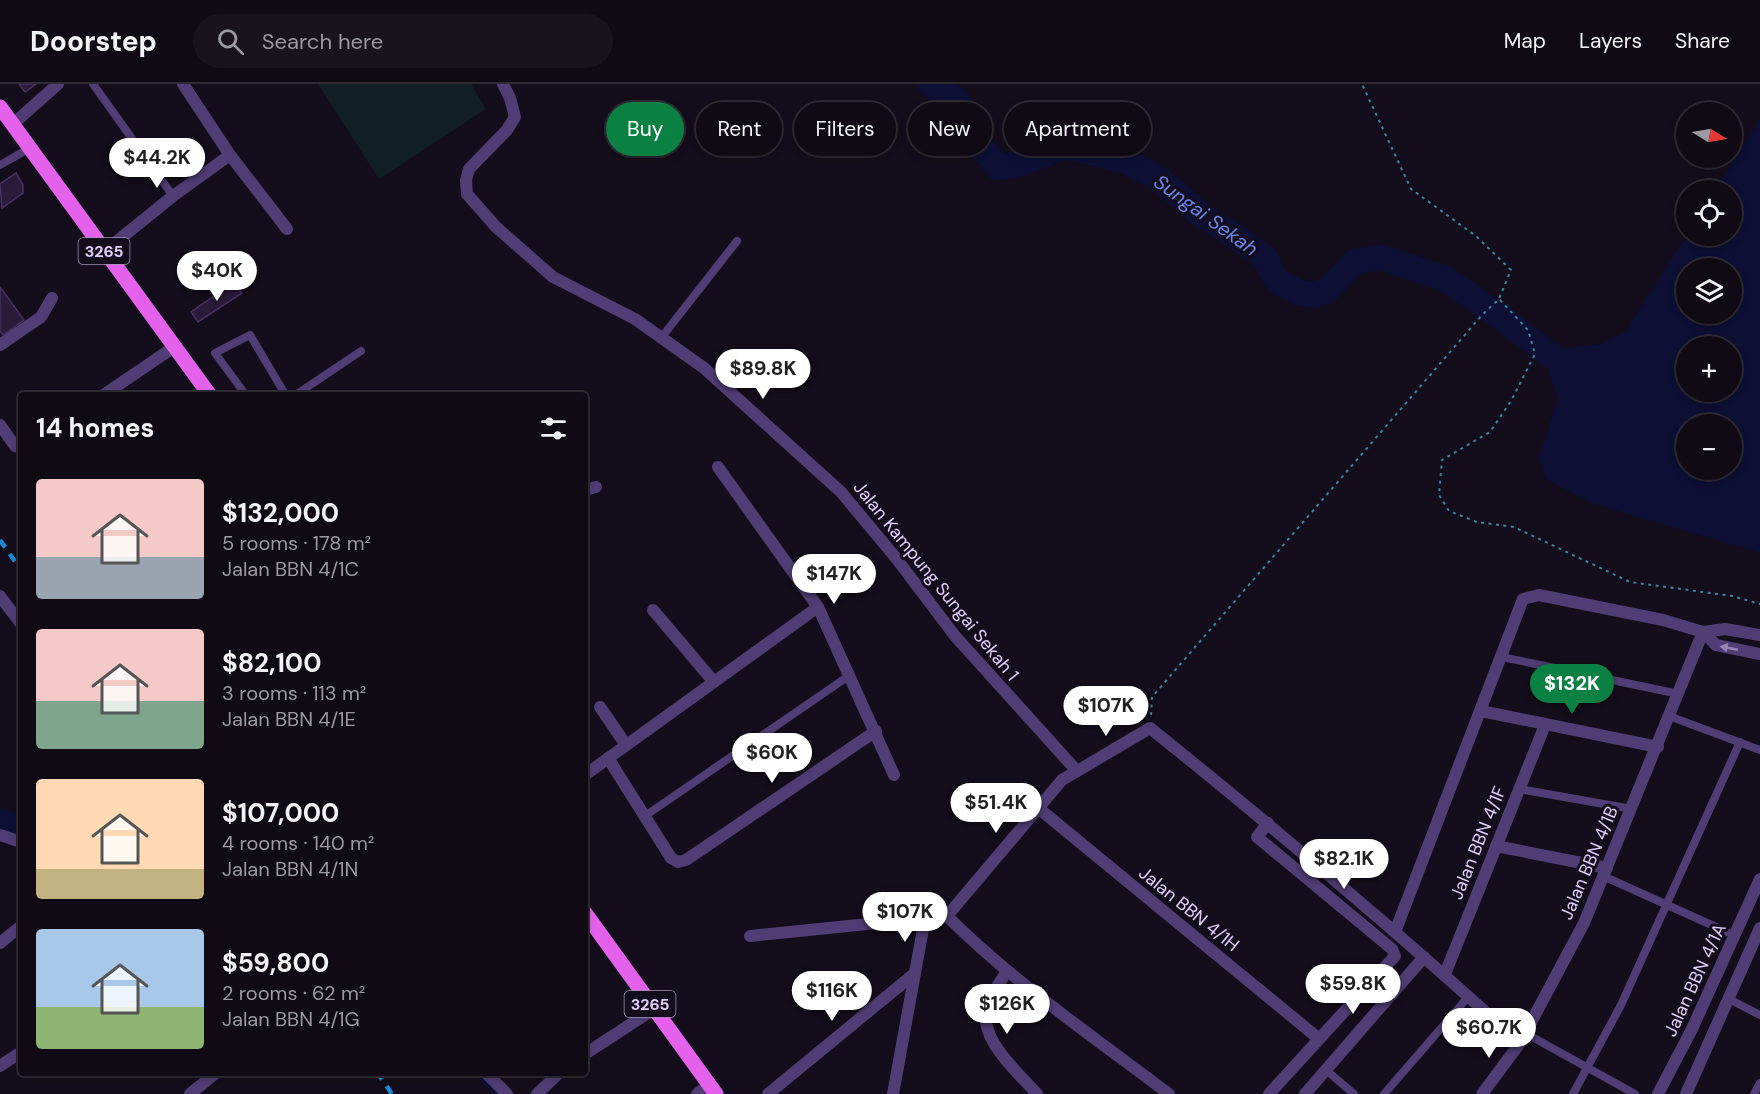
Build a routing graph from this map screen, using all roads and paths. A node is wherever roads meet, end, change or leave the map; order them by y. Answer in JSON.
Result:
{"nodes":[{"id":1,"x":58,"y":84,"type":"edge"},
{"id":2,"x":93,"y":84,"type":"edge"},
{"id":3,"x":183,"y":84,"type":"edge"},
{"id":4,"x":503,"y":84,"type":"edge"},
{"id":5,"x":1362,"y":84,"type":"edge"},
{"id":6,"x":0,"y":107,"type":"edge"},
{"id":7,"x":13,"y":124,"type":"junction"},
{"id":8,"x":30,"y":148,"type":"junction"},
{"id":9,"x":231,"y":155,"type":"junction"},
{"id":10,"x":0,"y":165,"type":"edge"},
{"id":11,"x":173,"y":196,"type":"junction"},
{"id":12,"x":288,"y":229,"type":"dead end"},
{"id":13,"x":737,"y":241,"type":"dead end"},
{"id":14,"x":105,"y":251,"type":"junction"},
{"id":15,"x":52,"y":298,"type":"dead end"},
{"id":16,"x":1499,"y":299,"type":"junction"},
{"id":17,"x":661,"y":338,"type":"junction"},
{"id":18,"x":0,"y":345,"type":"edge"},
{"id":19,"x":174,"y":347,"type":"junction"},
{"id":20,"x":360,"y":351,"type":"dead end"},
{"id":21,"x":108,"y":392,"type":"edge"},
{"id":22,"x":208,"y":392,"type":"edge"},
{"id":23,"x":244,"y":392,"type":"edge"},
{"id":24,"x":284,"y":392,"type":"edge"},
{"id":25,"x":300,"y":392,"type":"edge"},
{"id":26,"x":0,"y":425,"type":"edge"},
{"id":27,"x":18,"y":447,"type":"edge"},
{"id":28,"x":718,"y":467,"type":"dead end"},
{"id":29,"x":0,"y":596,"type":"edge"},
{"id":30,"x":1760,"y":604,"type":"edge"},
{"id":31,"x":818,"y":607,"type":"junction"},
{"id":32,"x":653,"y":610,"type":"dead end"},
{"id":33,"x":18,"y":620,"type":"edge"},
{"id":34,"x":1703,"y":632,"type":"junction"},
{"id":35,"x":1760,"y":635,"type":"edge"},
{"id":36,"x":1760,"y":654,"type":"edge"},
{"id":37,"x":1502,"y":657,"type":"junction"},
{"id":38,"x":850,"y":675,"type":"junction"},
{"id":39,"x":714,"y":682,"type":"junction"},
{"id":40,"x":1679,"y":694,"type":"junction"},
{"id":41,"x":600,"y":707,"type":"dead end"},
{"id":42,"x":1481,"y":711,"type":"junction"},
{"id":43,"x":1669,"y":716,"type":"junction"},
{"id":44,"x":1545,"y":725,"type":"junction"},
{"id":45,"x":1150,"y":728,"type":"junction"},
{"id":46,"x":876,"y":731,"type":"junction"},
{"id":47,"x":1740,"y":742,"type":"junction"},
{"id":48,"x":626,"y":745,"type":"junction"},
{"id":49,"x":1658,"y":747,"type":"junction"},
{"id":50,"x":1760,"y":750,"type":"edge"},
{"id":51,"x":608,"y":758,"type":"junction"},
{"id":52,"x":1076,"y":770,"type":"junction"},
{"id":53,"x":588,"y":773,"type":"edge"},
{"id":54,"x":894,"y":775,"type":"dead end"},
{"id":55,"x":1519,"y":789,"type":"junction"},
{"id":56,"x":1037,"y":807,"type":"junction"},
{"id":57,"x":1632,"y":808,"type":"junction"},
{"id":58,"x":645,"y":816,"type":"junction"},
{"id":59,"x":1268,"y":823,"type":"junction"},
{"id":60,"x":0,"y":835,"type":"edge"},
{"id":61,"x":18,"y":841,"type":"edge"},
{"id":62,"x":1496,"y":846,"type":"junction"},
{"id":63,"x":1605,"y":872,"type":"junction"},
{"id":64,"x":1760,"y":879,"type":"edge"},
{"id":65,"x":1667,"y":905,"type":"junction"},
{"id":66,"x":947,"y":916,"type":"junction"},
{"id":67,"x":925,"y":918,"type":"junction"},
{"id":68,"x":588,"y":922,"type":"edge"},
{"id":69,"x":18,"y":928,"type":"edge"},
{"id":70,"x":1760,"y":928,"type":"edge"},
{"id":71,"x":1395,"y":932,"type":"junction"},
{"id":72,"x":750,"y":936,"type":"dead end"},
{"id":73,"x":1736,"y":936,"type":"junction"},
{"id":74,"x":0,"y":943,"type":"edge"},
{"id":75,"x":1756,"y":948,"type":"edge"},
{"id":76,"x":1424,"y":957,"type":"junction"},
{"id":77,"x":1007,"y":971,"type":"junction"},
{"id":78,"x":914,"y":974,"type":"junction"},
{"id":79,"x":1445,"y":974,"type":"junction"},
{"id":80,"x":1469,"y":996,"type":"junction"},
{"id":81,"x":1727,"y":998,"type":"junction"},
{"id":82,"x":654,"y":1009,"type":"junction"},
{"id":83,"x":1760,"y":1015,"type":"edge"},
{"id":84,"x":1318,"y":1038,"type":"junction"},
{"id":85,"x":1523,"y":1038,"type":"junction"},
{"id":86,"x":588,"y":1052,"type":"edge"},
{"id":87,"x":18,"y":1054,"type":"edge"},
{"id":88,"x":0,"y":1066,"type":"edge"},
{"id":89,"x":1588,"y":1067,"type":"junction"},
{"id":90,"x":1326,"y":1070,"type":"junction"},
{"id":91,"x":212,"y":1076,"type":"edge"},
{"id":92,"x":489,"y":1076,"type":"edge"},
{"id":93,"x":556,"y":1076,"type":"edge"},
{"id":94,"x":1760,"y":1083,"type":"edge"},
{"id":95,"x":707,"y":1091,"type":"edge"},
{"id":96,"x":1166,"y":1093,"type":"edge"},
{"id":97,"x":190,"y":1094,"type":"edge"},
{"id":98,"x":507,"y":1094,"type":"edge"},
{"id":99,"x":537,"y":1094,"type":"edge"},
{"id":100,"x":768,"y":1094,"type":"edge"},
{"id":101,"x":893,"y":1094,"type":"edge"},
{"id":102,"x":1036,"y":1094,"type":"edge"},
{"id":103,"x":1269,"y":1094,"type":"edge"},
{"id":104,"x":1305,"y":1094,"type":"edge"},
{"id":105,"x":1354,"y":1094,"type":"edge"},
{"id":106,"x":1384,"y":1094,"type":"edge"},
{"id":107,"x":1482,"y":1094,"type":"edge"},
{"id":108,"x":1573,"y":1094,"type":"edge"},
{"id":109,"x":1635,"y":1094,"type":"edge"},
{"id":110,"x":1658,"y":1094,"type":"edge"},
{"id":111,"x":1686,"y":1094,"type":"edge"},
{"id":112,"x":1754,"y":1094,"type":"edge"}],
"edges":[{"from":1,"to":7,"type":"street"},
{"from":2,"to":11,"type":"lane"},
{"from":3,"to":9,"type":"street"},
{"from":4,"to":17,"type":"street","name":"Jalan Kampung Sungai Sekah 1"},
{"from":5,"to":16,"type":"path"},
{"from":6,"to":7,"type":"main road","number":"3265"},
{"from":7,"to":8,"type":"main road","number":"3265"},
{"from":8,"to":10,"type":"lane"},
{"from":8,"to":14,"type":"main road","number":"3265"},
{"from":9,"to":11,"type":"street"},
{"from":9,"to":12,"type":"street"},
{"from":11,"to":14,"type":"street"},
{"from":13,"to":17,"type":"lane"},
{"from":14,"to":19,"type":"main road","number":"3265"},
{"from":15,"to":18,"type":"street"},
{"from":16,"to":30,"type":"path"},
{"from":16,"to":45,"type":"path"},
{"from":17,"to":52,"type":"street","name":"Jalan Kampung Sungai Sekah 1"},
{"from":19,"to":21,"type":"street"},
{"from":19,"to":22,"type":"main road","number":"3265"},
{"from":20,"to":25,"type":"lane"},
{"from":23,"to":24,"type":"lane"},
{"from":26,"to":27,"type":"street"},
{"from":28,"to":31,"type":"street"},
{"from":29,"to":33,"type":"street"},
{"from":31,"to":38,"type":"street"},
{"from":31,"to":39,"type":"street"},
{"from":32,"to":39,"type":"street"},
{"from":34,"to":35,"type":"street"},
{"from":36,"to":34,"type":"street","one_way":true},
{"from":34,"to":37,"type":"street"},
{"from":34,"to":40,"type":"street","name":"Jalan BBN 4/1B"},
{"from":37,"to":40,"type":"lane"},
{"from":37,"to":42,"type":"street"},
{"from":38,"to":46,"type":"street"},
{"from":38,"to":58,"type":"lane"},
{"from":39,"to":48,"type":"street"},
{"from":40,"to":43,"type":"street","name":"Jalan BBN 4/1B"},
{"from":41,"to":48,"type":"street"},
{"from":42,"to":44,"type":"street"},
{"from":42,"to":71,"type":"street"},
{"from":43,"to":47,"type":"lane"},
{"from":43,"to":49,"type":"street","name":"Jalan BBN 4/1B"},
{"from":44,"to":49,"type":"street"},
{"from":44,"to":55,"type":"street","name":"Jalan BBN 4/1F"},
{"from":45,"to":52,"type":"street"},
{"from":45,"to":59,"type":"street"},
{"from":46,"to":54,"type":"street"},
{"from":46,"to":58,"type":"street"},
{"from":47,"to":50,"type":"lane"},
{"from":47,"to":65,"type":"lane"},
{"from":48,"to":51,"type":"street"},
{"from":49,"to":57,"type":"street","name":"Jalan BBN 4/1B"},
{"from":51,"to":53,"type":"street"},
{"from":51,"to":58,"type":"street"},
{"from":52,"to":56,"type":"street"},
{"from":55,"to":57,"type":"lane"},
{"from":55,"to":62,"type":"street","name":"Jalan BBN 4/1F"},
{"from":56,"to":66,"type":"street"},
{"from":56,"to":84,"type":"street","name":"Jalan BBN 4/1H"},
{"from":57,"to":63,"type":"street","name":"Jalan BBN 4/1B"},
{"from":59,"to":71,"type":"street"},
{"from":59,"to":84,"type":"street"},
{"from":60,"to":61,"type":"street"},
{"from":62,"to":63,"type":"street"},
{"from":62,"to":79,"type":"street","name":"Jalan BBN 4/1F"},
{"from":63,"to":65,"type":"lane"},
{"from":63,"to":85,"type":"street","name":"Jalan BBN 4/1B"},
{"from":64,"to":73,"type":"street","name":"Jalan BBN 4/1A"},
{"from":65,"to":73,"type":"lane"},
{"from":65,"to":89,"type":"lane"},
{"from":66,"to":67,"type":"street"},
{"from":66,"to":77,"type":"street"},
{"from":67,"to":72,"type":"street"},
{"from":67,"to":78,"type":"street"},
{"from":68,"to":82,"type":"main road","number":"3265"},
{"from":69,"to":74,"type":"street"},
{"from":70,"to":75,"type":"street"},
{"from":71,"to":76,"type":"street"},
{"from":73,"to":110,"type":"street","name":"Jalan BBN 4/1A"},
{"from":75,"to":81,"type":"street"},
{"from":76,"to":79,"type":"street"},
{"from":76,"to":90,"type":"street"},
{"from":77,"to":96,"type":"street"},
{"from":77,"to":102,"type":"street"},
{"from":78,"to":100,"type":"street"},
{"from":78,"to":101,"type":"street"},
{"from":79,"to":80,"type":"street"},
{"from":80,"to":85,"type":"street"},
{"from":80,"to":106,"type":"lane"},
{"from":81,"to":83,"type":"lane"},
{"from":81,"to":111,"type":"street"},
{"from":82,"to":86,"type":"street"},
{"from":82,"to":95,"type":"main road","number":"3265"},
{"from":84,"to":103,"type":"street"},
{"from":85,"to":89,"type":"lane"},
{"from":85,"to":107,"type":"street","name":"Jalan BBN 4/1B"},
{"from":87,"to":88,"type":"street"},
{"from":89,"to":108,"type":"lane"},
{"from":89,"to":109,"type":"lane"},
{"from":90,"to":104,"type":"street"},
{"from":90,"to":105,"type":"lane"},
{"from":91,"to":97,"type":"street"},
{"from":92,"to":98,"type":"street"},
{"from":93,"to":99,"type":"street"},
{"from":94,"to":112,"type":"lane"}]}
